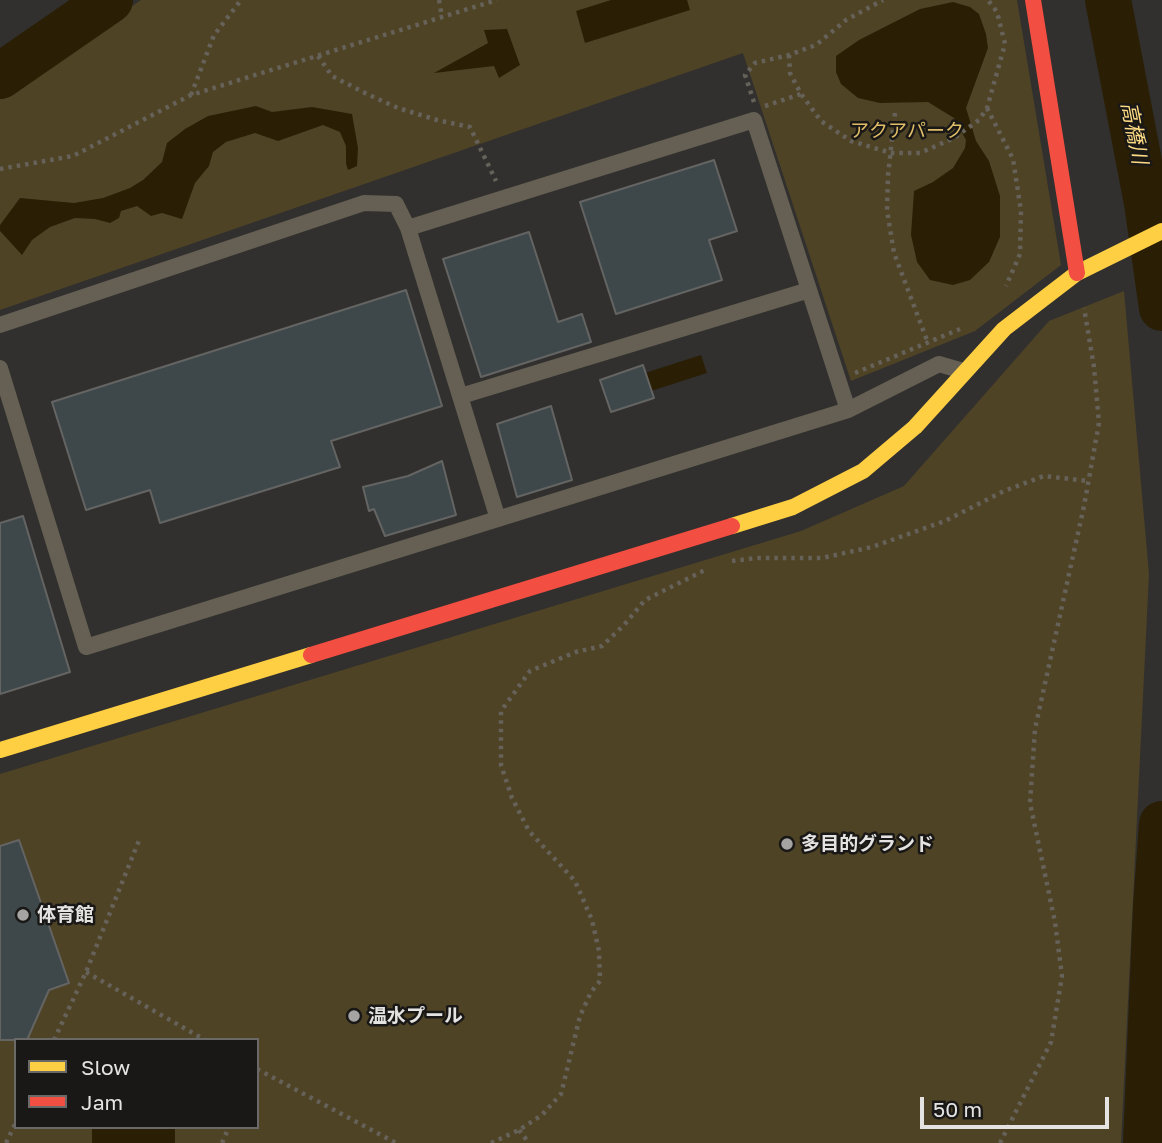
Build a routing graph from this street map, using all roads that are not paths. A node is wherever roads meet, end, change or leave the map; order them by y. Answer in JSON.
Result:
{"nodes":[{"id":1,"x":1033,"y":0,"type":"edge"},
{"id":2,"x":408,"y":228,"type":"junction"},
{"id":3,"x":1162,"y":231,"type":"edge"},
{"id":4,"x":1077,"y":273,"type":"junction"},
{"id":5,"x":809,"y":290,"type":"junction"},
{"id":6,"x":0,"y":325,"type":"edge"},
{"id":7,"x":0,"y":368,"type":"edge"},
{"id":8,"x":965,"y":372,"type":"junction"},
{"id":9,"x":461,"y":396,"type":"junction"},
{"id":10,"x":848,"y":410,"type":"junction"},
{"id":11,"x":498,"y":519,"type":"junction"},
{"id":12,"x":0,"y":750,"type":"edge"}],
"edges":[{"from":1,"to":4,"type":"street"},
{"from":2,"to":5,"type":"lane"},
{"from":2,"to":6,"type":"lane"},
{"from":2,"to":9,"type":"lane"},
{"from":3,"to":4,"type":"street"},
{"from":4,"to":8,"type":"street"},
{"from":5,"to":9,"type":"lane"},
{"from":5,"to":10,"type":"lane"},
{"from":7,"to":11,"type":"lane"},
{"from":8,"to":10,"type":"lane"},
{"from":8,"to":12,"type":"street"},
{"from":9,"to":11,"type":"lane"},
{"from":10,"to":11,"type":"lane"}]}
